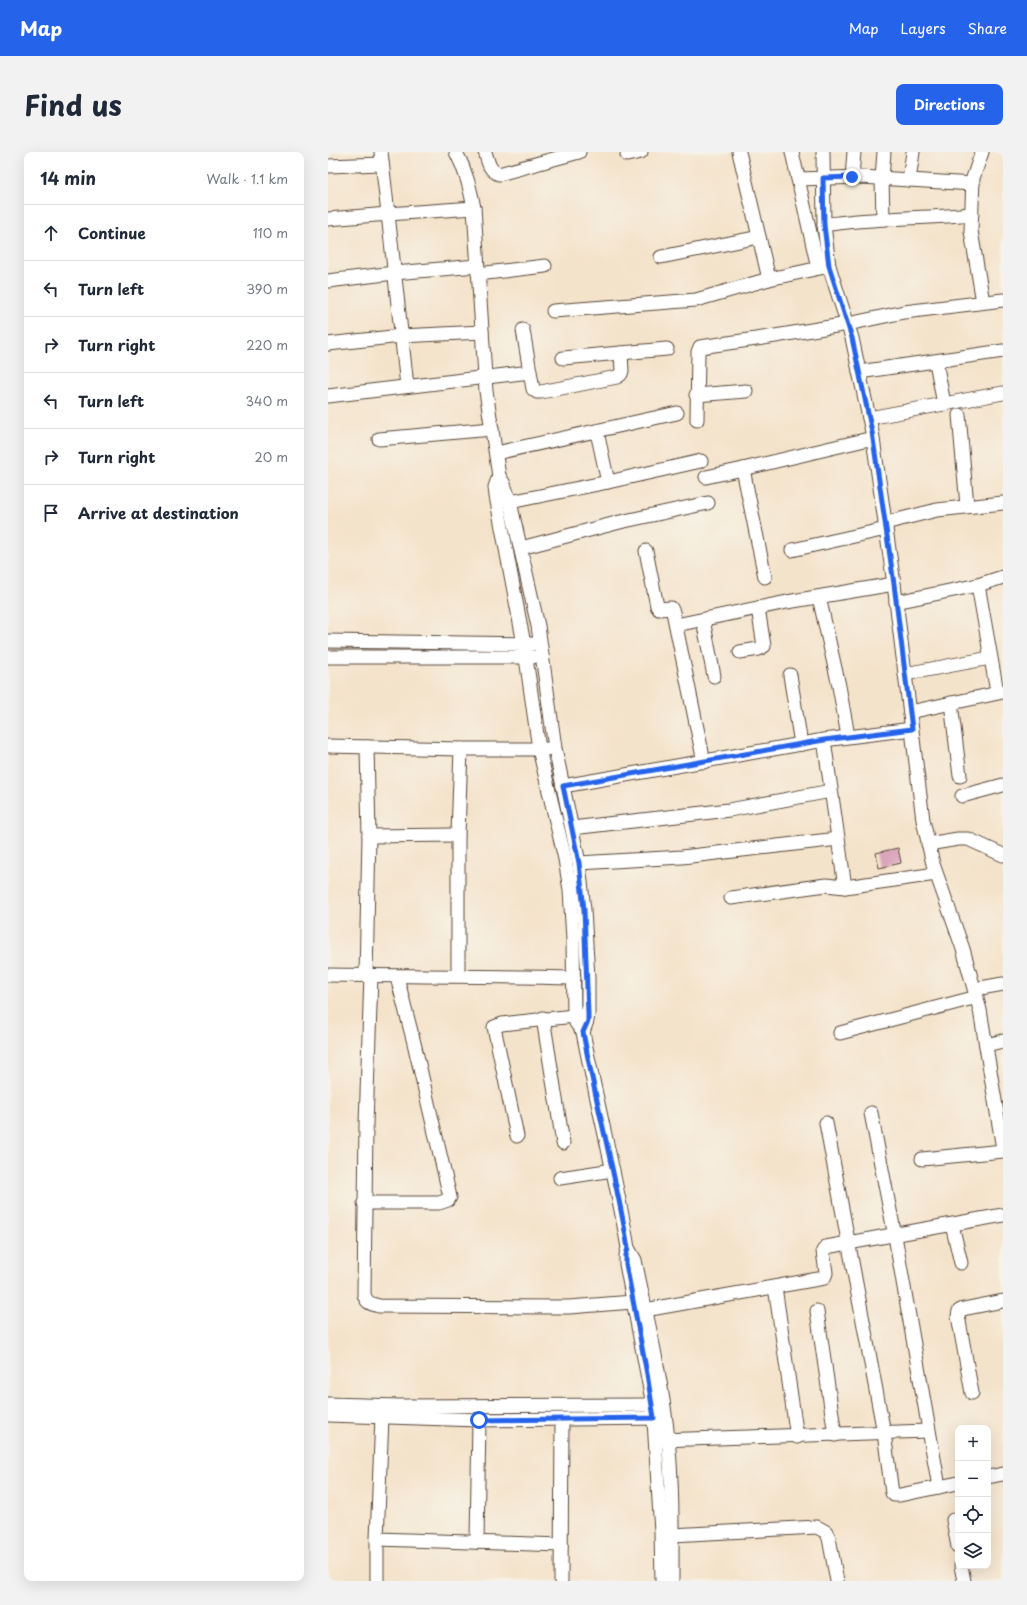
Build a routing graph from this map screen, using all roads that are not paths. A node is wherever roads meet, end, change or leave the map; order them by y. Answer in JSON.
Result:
{"nodes":[{"id":1,"x":456,"y":152,"type":"edge"},
{"id":2,"x":485,"y":152,"type":"edge"},
{"id":3,"x":578,"y":152,"type":"edge"},
{"id":4,"x":641,"y":152,"type":"edge"},
{"id":5,"x":738,"y":152,"type":"edge"},
{"id":6,"x":792,"y":152,"type":"edge"},
{"id":7,"x":823,"y":152,"type":"edge"},
{"id":8,"x":854,"y":152,"type":"edge"},
{"id":9,"x":884,"y":152,"type":"edge"},
{"id":10,"x":913,"y":152,"type":"edge"},
{"id":11,"x":982,"y":152,"type":"edge"},
{"id":12,"x":627,"y":155,"type":"dead end"},
{"id":13,"x":382,"y":158,"type":"edge"},
{"id":14,"x":328,"y":166,"type":"edge"},
{"id":15,"x":852,"y":177,"type":"junction"},
{"id":16,"x":823,"y":178,"type":"junction"},
{"id":17,"x":882,"y":178,"type":"junction"},
{"id":18,"x":798,"y":179,"type":"junction"},
{"id":19,"x":909,"y":180,"type":"junction"},
{"id":20,"x":973,"y":184,"type":"junction"},
{"id":21,"x":474,"y":208,"type":"junction"},
{"id":22,"x":388,"y":214,"type":"junction"},
{"id":23,"x":972,"y":214,"type":"junction"},
{"id":24,"x":883,"y":219,"type":"junction"},
{"id":25,"x":328,"y":220,"type":"edge"},
{"id":26,"x":824,"y":225,"type":"junction"},
{"id":27,"x":759,"y":237,"type":"junction"},
{"id":28,"x":662,"y":257,"type":"dead end"},
{"id":29,"x":545,"y":266,"type":"dead end"},
{"id":30,"x":823,"y":267,"type":"junction"},
{"id":31,"x":478,"y":270,"type":"junction"},
{"id":32,"x":394,"y":273,"type":"junction"},
{"id":33,"x":769,"y":279,"type":"junction"},
{"id":34,"x":328,"y":281,"type":"edge"},
{"id":35,"x":1003,"y":300,"type":"edge"},
{"id":36,"x":984,"y":302,"type":"junction"},
{"id":37,"x":553,"y":311,"type":"dead end"},
{"id":38,"x":848,"y":324,"type":"junction"},
{"id":39,"x":523,"y":330,"type":"dead end"},
{"id":40,"x":482,"y":332,"type":"junction"},
{"id":41,"x":401,"y":336,"type":"junction"},
{"id":42,"x":328,"y":344,"type":"edge"},
{"id":43,"x":667,"y":349,"type":"dead end"},
{"id":44,"x":1003,"y":352,"type":"edge"},
{"id":45,"x":621,"y":353,"type":"junction"},
{"id":46,"x":563,"y":358,"type":"dead end"},
{"id":47,"x":936,"y":362,"type":"junction"},
{"id":48,"x":530,"y":372,"type":"junction"},
{"id":49,"x":860,"y":372,"type":"junction"},
{"id":50,"x":485,"y":378,"type":"junction"},
{"id":51,"x":407,"y":386,"type":"junction"},
{"id":52,"x":746,"y":391,"type":"dead end"},
{"id":53,"x":1003,"y":393,"type":"edge"},
{"id":54,"x":696,"y":395,"type":"junction"},
{"id":55,"x":328,"y":396,"type":"edge"},
{"id":56,"x":944,"y":404,"type":"junction"},
{"id":57,"x":677,"y":413,"type":"dead end"},
{"id":58,"x":960,"y":415,"type":"dead end"},
{"id":59,"x":869,"y":418,"type":"junction"},
{"id":60,"x":697,"y":420,"type":"dead end"},
{"id":61,"x":492,"y":429,"type":"junction"},
{"id":62,"x":597,"y":432,"type":"junction"},
{"id":63,"x":873,"y":438,"type":"junction"},
{"id":64,"x":379,"y":439,"type":"dead end"},
{"id":65,"x":496,"y":453,"type":"junction"},
{"id":66,"x":701,"y":461,"type":"dead end"},
{"id":67,"x":743,"y":469,"type":"junction"},
{"id":68,"x":499,"y":476,"type":"junction"},
{"id":69,"x":706,"y":477,"type":"dead end"},
{"id":70,"x":608,"y":482,"type":"junction"},
{"id":71,"x":510,"y":502,"type":"junction"},
{"id":72,"x":1003,"y":502,"type":"edge"},
{"id":73,"x":708,"y":503,"type":"dead end"},
{"id":74,"x":968,"y":506,"type":"junction"},
{"id":75,"x":886,"y":526,"type":"junction"},
{"id":76,"x":521,"y":548,"type":"junction"},
{"id":77,"x":792,"y":550,"type":"dead end"},
{"id":78,"x":646,"y":551,"type":"dead end"},
{"id":79,"x":765,"y":577,"type":"dead end"},
{"id":80,"x":1003,"y":577,"type":"edge"},
{"id":81,"x":894,"y":584,"type":"junction"},
{"id":82,"x":978,"y":585,"type":"junction"},
{"id":83,"x":819,"y":597,"type":"junction"},
{"id":84,"x":896,"y":602,"type":"junction"},
{"id":85,"x":758,"y":608,"type":"junction"},
{"id":86,"x":703,"y":620,"type":"junction"},
{"id":87,"x":676,"y":625,"type":"junction"},
{"id":88,"x":328,"y":641,"type":"edge"},
{"id":89,"x":524,"y":650,"type":"junction"},
{"id":90,"x":542,"y":650,"type":"junction"},
{"id":91,"x":740,"y":652,"type":"dead end"},
{"id":92,"x":328,"y":657,"type":"edge"},
{"id":93,"x":990,"y":658,"type":"junction"},
{"id":94,"x":905,"y":674,"type":"junction"},
{"id":95,"x":790,"y":675,"type":"dead end"},
{"id":96,"x":714,"y":676,"type":"dead end"},
{"id":97,"x":1000,"y":692,"type":"edge"},
{"id":98,"x":951,"y":703,"type":"junction"},
{"id":99,"x":910,"y":712,"type":"junction"},
{"id":100,"x":912,"y":729,"type":"junction"},
{"id":101,"x":848,"y":736,"type":"junction"},
{"id":102,"x":824,"y":740,"type":"junction"},
{"id":103,"x":801,"y":744,"type":"junction"},
{"id":104,"x":328,"y":746,"type":"edge"},
{"id":105,"x":367,"y":747,"type":"junction"},
{"id":106,"x":555,"y":748,"type":"junction"},
{"id":107,"x":461,"y":749,"type":"junction"},
{"id":108,"x":539,"y":749,"type":"junction"},
{"id":109,"x":704,"y":762,"type":"junction"},
{"id":110,"x":960,"y":776,"type":"dead end"},
{"id":111,"x":1003,"y":785,"type":"edge"},
{"id":112,"x":563,"y":786,"type":"junction"},
{"id":113,"x":831,"y":791,"type":"junction"},
{"id":114,"x":962,"y":796,"type":"dead end"},
{"id":115,"x":572,"y":828,"type":"junction"},
{"id":116,"x":458,"y":835,"type":"junction"},
{"id":117,"x":369,"y":836,"type":"junction"},
{"id":118,"x":838,"y":839,"type":"junction"},
{"id":119,"x":928,"y":844,"type":"junction"},
{"id":120,"x":1003,"y":855,"type":"edge"},
{"id":121,"x":579,"y":863,"type":"junction"},
{"id":122,"x":936,"y":874,"type":"junction"},
{"id":123,"x":845,"y":887,"type":"junction"},
{"id":124,"x":731,"y":898,"type":"dead end"},
{"id":125,"x":578,"y":910,"type":"junction"},
{"id":126,"x":580,"y":938,"type":"junction"},
{"id":127,"x":328,"y":975,"type":"edge"},
{"id":128,"x":458,"y":975,"type":"junction"},
{"id":129,"x":368,"y":976,"type":"junction"},
{"id":130,"x":397,"y":977,"type":"junction"},
{"id":131,"x":574,"y":978,"type":"junction"},
{"id":132,"x":1003,"y":984,"type":"edge"},
{"id":133,"x":976,"y":993,"type":"junction"},
{"id":134,"x":588,"y":1014,"type":"junction"},
{"id":135,"x":574,"y":1016,"type":"junction"},
{"id":136,"x":543,"y":1018,"type":"junction"},
{"id":137,"x":583,"y":1032,"type":"junction"},
{"id":138,"x":840,"y":1033,"type":"dead end"},
{"id":139,"x":1003,"y":1041,"type":"edge"},
{"id":140,"x":986,"y":1045,"type":"junction"},
{"id":141,"x":871,"y":1113,"type":"dead end"},
{"id":142,"x":1001,"y":1119,"type":"edge"},
{"id":143,"x":826,"y":1123,"type":"dead end"},
{"id":144,"x":517,"y":1136,"type":"dead end"},
{"id":145,"x":563,"y":1143,"type":"dead end"},
{"id":146,"x":1003,"y":1150,"type":"edge"},
{"id":147,"x":922,"y":1158,"type":"dead end"},
{"id":148,"x":613,"y":1170,"type":"junction"},
{"id":149,"x":560,"y":1178,"type":"dead end"},
{"id":150,"x":364,"y":1203,"type":"junction"},
{"id":151,"x":1003,"y":1215,"type":"edge"},
{"id":152,"x":952,"y":1225,"type":"junction"},
{"id":153,"x":896,"y":1236,"type":"junction"},
{"id":154,"x":849,"y":1244,"type":"junction"},
{"id":155,"x":628,"y":1248,"type":"junction"},
{"id":156,"x":961,"y":1263,"type":"dead end"},
{"id":157,"x":775,"y":1287,"type":"junction"},
{"id":158,"x":633,"y":1302,"type":"junction"},
{"id":159,"x":1003,"y":1302,"type":"edge"},
{"id":160,"x":645,"y":1310,"type":"junction"},
{"id":161,"x":817,"y":1311,"type":"dead end"},
{"id":162,"x":972,"y":1393,"type":"dead end"},
{"id":163,"x":328,"y":1404,"type":"edge"},
{"id":164,"x":659,"y":1412,"type":"junction"},
{"id":165,"x":328,"y":1415,"type":"edge"},
{"id":166,"x":382,"y":1417,"type":"junction"},
{"id":167,"x":479,"y":1420,"type":"junction"},
{"id":168,"x":562,"y":1420,"type":"junction"},
{"id":169,"x":928,"y":1431,"type":"junction"},
{"id":170,"x":884,"y":1433,"type":"junction"},
{"id":171,"x":835,"y":1435,"type":"junction"},
{"id":172,"x":797,"y":1437,"type":"junction"},
{"id":173,"x":655,"y":1440,"type":"junction"},
{"id":174,"x":668,"y":1440,"type":"junction"},
{"id":175,"x":1003,"y":1474,"type":"edge"},
{"id":176,"x":991,"y":1476,"type":"edge"},
{"id":177,"x":955,"y":1484,"type":"edge"},
{"id":178,"x":939,"y":1487,"type":"junction"},
{"id":179,"x":953,"y":1520,"type":"dead end"},
{"id":180,"x":955,"y":1533,"type":"edge"},
{"id":181,"x":672,"y":1535,"type":"junction"},
{"id":182,"x":377,"y":1539,"type":"junction"},
{"id":183,"x":477,"y":1542,"type":"junction"},
{"id":184,"x":561,"y":1545,"type":"junction"},
{"id":185,"x":962,"y":1569,"type":"edge"},
{"id":186,"x":377,"y":1581,"type":"edge"},
{"id":187,"x":561,"y":1581,"type":"edge"},
{"id":188,"x":662,"y":1581,"type":"edge"},
{"id":189,"x":672,"y":1581,"type":"edge"},
{"id":190,"x":837,"y":1581,"type":"edge"},
{"id":191,"x":964,"y":1581,"type":"edge"}],
"edges":[{"from":1,"to":21,"type":"street"},
{"from":2,"to":3,"type":"street"},
{"from":4,"to":12,"type":"street"},
{"from":5,"to":27,"type":"street"},
{"from":6,"to":18,"type":"street"},
{"from":7,"to":16,"type":"street"},
{"from":8,"to":15,"type":"street"},
{"from":9,"to":17,"type":"street"},
{"from":10,"to":19,"type":"street"},
{"from":11,"to":20,"type":"street"},
{"from":13,"to":14,"type":"street"},
{"from":13,"to":22,"type":"street"},
{"from":15,"to":16,"type":"street"},
{"from":15,"to":17,"type":"street"},
{"from":16,"to":18,"type":"street"},
{"from":16,"to":26,"type":"street"},
{"from":17,"to":19,"type":"street"},
{"from":17,"to":24,"type":"street"},
{"from":18,"to":30,"type":"street"},
{"from":19,"to":20,"type":"street"},
{"from":20,"to":23,"type":"street"},
{"from":21,"to":22,"type":"street"},
{"from":21,"to":31,"type":"street"},
{"from":22,"to":25,"type":"street"},
{"from":22,"to":32,"type":"street"},
{"from":23,"to":24,"type":"street"},
{"from":23,"to":36,"type":"street"},
{"from":24,"to":26,"type":"street"},
{"from":26,"to":30,"type":"street"},
{"from":27,"to":28,"type":"street"},
{"from":27,"to":33,"type":"street"},
{"from":29,"to":31,"type":"street"},
{"from":30,"to":33,"type":"street"},
{"from":30,"to":38,"type":"street"},
{"from":31,"to":32,"type":"street"},
{"from":31,"to":40,"type":"street"},
{"from":32,"to":34,"type":"street"},
{"from":32,"to":41,"type":"street"},
{"from":33,"to":37,"type":"street"},
{"from":35,"to":36,"type":"street"},
{"from":36,"to":38,"type":"street"},
{"from":38,"to":49,"type":"street"},
{"from":38,"to":54,"type":"street"},
{"from":39,"to":48,"type":"street"},
{"from":40,"to":41,"type":"street"},
{"from":40,"to":50,"type":"street"},
{"from":41,"to":42,"type":"street"},
{"from":41,"to":51,"type":"street"},
{"from":43,"to":45,"type":"street"},
{"from":44,"to":47,"type":"street"},
{"from":45,"to":46,"type":"street"},
{"from":45,"to":48,"type":"street"},
{"from":47,"to":49,"type":"street"},
{"from":47,"to":56,"type":"street"},
{"from":48,"to":50,"type":"street"},
{"from":49,"to":59,"type":"street"},
{"from":50,"to":51,"type":"street"},
{"from":50,"to":61,"type":"street"},
{"from":51,"to":55,"type":"street"},
{"from":52,"to":54,"type":"street"},
{"from":53,"to":56,"type":"street"},
{"from":54,"to":60,"type":"street"},
{"from":56,"to":59,"type":"street"},
{"from":57,"to":62,"type":"street"},
{"from":58,"to":74,"type":"street"},
{"from":59,"to":63,"type":"street"},
{"from":61,"to":64,"type":"street"},
{"from":61,"to":65,"type":"street"},
{"from":62,"to":65,"type":"street"},
{"from":62,"to":70,"type":"street"},
{"from":63,"to":67,"type":"street"},
{"from":63,"to":75,"type":"street"},
{"from":65,"to":68,"type":"street"},
{"from":66,"to":70,"type":"street"},
{"from":67,"to":69,"type":"street"},
{"from":67,"to":79,"type":"street"},
{"from":68,"to":71,"type":"street"},
{"from":68,"to":89,"type":"street"},
{"from":70,"to":71,"type":"street"},
{"from":71,"to":76,"type":"street"},
{"from":72,"to":74,"type":"street"},
{"from":73,"to":76,"type":"street"},
{"from":74,"to":75,"type":"street"},
{"from":75,"to":77,"type":"street"},
{"from":75,"to":81,"type":"street"},
{"from":76,"to":90,"type":"street"},
{"from":78,"to":87,"type":"street"},
{"from":80,"to":82,"type":"street"},
{"from":81,"to":83,"type":"street"},
{"from":81,"to":84,"type":"street"},
{"from":82,"to":84,"type":"street"},
{"from":82,"to":93,"type":"street"},
{"from":83,"to":85,"type":"street"},
{"from":83,"to":101,"type":"street"},
{"from":84,"to":94,"type":"street"},
{"from":85,"to":86,"type":"street"},
{"from":85,"to":91,"type":"street"},
{"from":86,"to":87,"type":"street"},
{"from":86,"to":96,"type":"street"},
{"from":87,"to":109,"type":"street"},
{"from":88,"to":89,"type":"street"},
{"from":89,"to":90,"type":"street"},
{"from":89,"to":92,"type":"street"},
{"from":89,"to":108,"type":"street"},
{"from":90,"to":106,"type":"street"},
{"from":93,"to":94,"type":"street"},
{"from":93,"to":97,"type":"street"},
{"from":94,"to":99,"type":"street"},
{"from":95,"to":103,"type":"street"},
{"from":97,"to":98,"type":"street"},
{"from":98,"to":99,"type":"street"},
{"from":98,"to":110,"type":"street"},
{"from":99,"to":100,"type":"street"},
{"from":100,"to":101,"type":"street"},
{"from":100,"to":119,"type":"street"},
{"from":101,"to":102,"type":"street"},
{"from":102,"to":103,"type":"street"},
{"from":102,"to":113,"type":"street"},
{"from":103,"to":109,"type":"street"},
{"from":104,"to":105,"type":"street"},
{"from":105,"to":107,"type":"street"},
{"from":105,"to":117,"type":"street"},
{"from":106,"to":108,"type":"street"},
{"from":106,"to":112,"type":"street"},
{"from":107,"to":108,"type":"street"},
{"from":107,"to":116,"type":"street"},
{"from":108,"to":125,"type":"street"},
{"from":109,"to":112,"type":"street"},
{"from":111,"to":114,"type":"street"},
{"from":112,"to":115,"type":"street"},
{"from":113,"to":115,"type":"street"},
{"from":113,"to":118,"type":"street"},
{"from":115,"to":121,"type":"street"},
{"from":116,"to":117,"type":"street"},
{"from":116,"to":128,"type":"street"},
{"from":117,"to":129,"type":"street"},
{"from":118,"to":121,"type":"street"},
{"from":118,"to":123,"type":"street"},
{"from":119,"to":120,"type":"street"},
{"from":119,"to":122,"type":"street"},
{"from":121,"to":125,"type":"street"},
{"from":122,"to":123,"type":"street"},
{"from":122,"to":133,"type":"street"},
{"from":123,"to":124,"type":"street"},
{"from":125,"to":126,"type":"street"},
{"from":126,"to":131,"type":"street"},
{"from":126,"to":134,"type":"street"},
{"from":127,"to":129,"type":"street"},
{"from":128,"to":130,"type":"street"},
{"from":128,"to":131,"type":"street"},
{"from":129,"to":130,"type":"street"},
{"from":129,"to":150,"type":"street"},
{"from":130,"to":150,"type":"street"},
{"from":131,"to":135,"type":"street"},
{"from":132,"to":133,"type":"street"},
{"from":133,"to":138,"type":"street"},
{"from":133,"to":140,"type":"street"},
{"from":134,"to":135,"type":"street"},
{"from":134,"to":137,"type":"street"},
{"from":135,"to":136,"type":"street"},
{"from":135,"to":137,"type":"street"},
{"from":136,"to":144,"type":"street"},
{"from":136,"to":145,"type":"street"},
{"from":137,"to":148,"type":"street"},
{"from":139,"to":140,"type":"street"},
{"from":140,"to":142,"type":"street"},
{"from":141,"to":153,"type":"street"},
{"from":142,"to":146,"type":"street"},
{"from":143,"to":154,"type":"street"},
{"from":146,"to":147,"type":"street"},
{"from":148,"to":149,"type":"street"},
{"from":148,"to":155,"type":"street"},
{"from":150,"to":158,"type":"street"},
{"from":151,"to":152,"type":"street"},
{"from":152,"to":153,"type":"street"},
{"from":152,"to":156,"type":"street"},
{"from":153,"to":154,"type":"street"},
{"from":153,"to":169,"type":"street"},
{"from":154,"to":157,"type":"street"},
{"from":154,"to":170,"type":"street"},
{"from":155,"to":158,"type":"street"},
{"from":155,"to":160,"type":"street"},
{"from":157,"to":160,"type":"street"},
{"from":157,"to":172,"type":"street"},
{"from":158,"to":164,"type":"street"},
{"from":159,"to":162,"type":"street"},
{"from":160,"to":164,"type":"street"},
{"from":161,"to":171,"type":"street"},
{"from":163,"to":164,"type":"street"},
{"from":164,"to":168,"type":"street"},
{"from":164,"to":173,"type":"street"},
{"from":164,"to":174,"type":"street"},
{"from":165,"to":166,"type":"street"},
{"from":166,"to":167,"type":"street"},
{"from":166,"to":182,"type":"street"},
{"from":167,"to":168,"type":"street"},
{"from":167,"to":183,"type":"street"},
{"from":168,"to":184,"type":"street"},
{"from":169,"to":170,"type":"street"},
{"from":169,"to":178,"type":"street"},
{"from":170,"to":171,"type":"street"},
{"from":170,"to":178,"type":"street"},
{"from":171,"to":172,"type":"street"},
{"from":172,"to":174,"type":"street"},
{"from":173,"to":174,"type":"street"},
{"from":173,"to":188,"type":"street"},
{"from":174,"to":181,"type":"street"},
{"from":175,"to":176,"type":"street"},
{"from":177,"to":178,"type":"street"},
{"from":179,"to":180,"type":"street"},
{"from":181,"to":189,"type":"street"},
{"from":181,"to":190,"type":"street"},
{"from":182,"to":183,"type":"street"},
{"from":182,"to":186,"type":"street"},
{"from":183,"to":184,"type":"street"},
{"from":184,"to":187,"type":"street"},
{"from":185,"to":191,"type":"street"}]}
